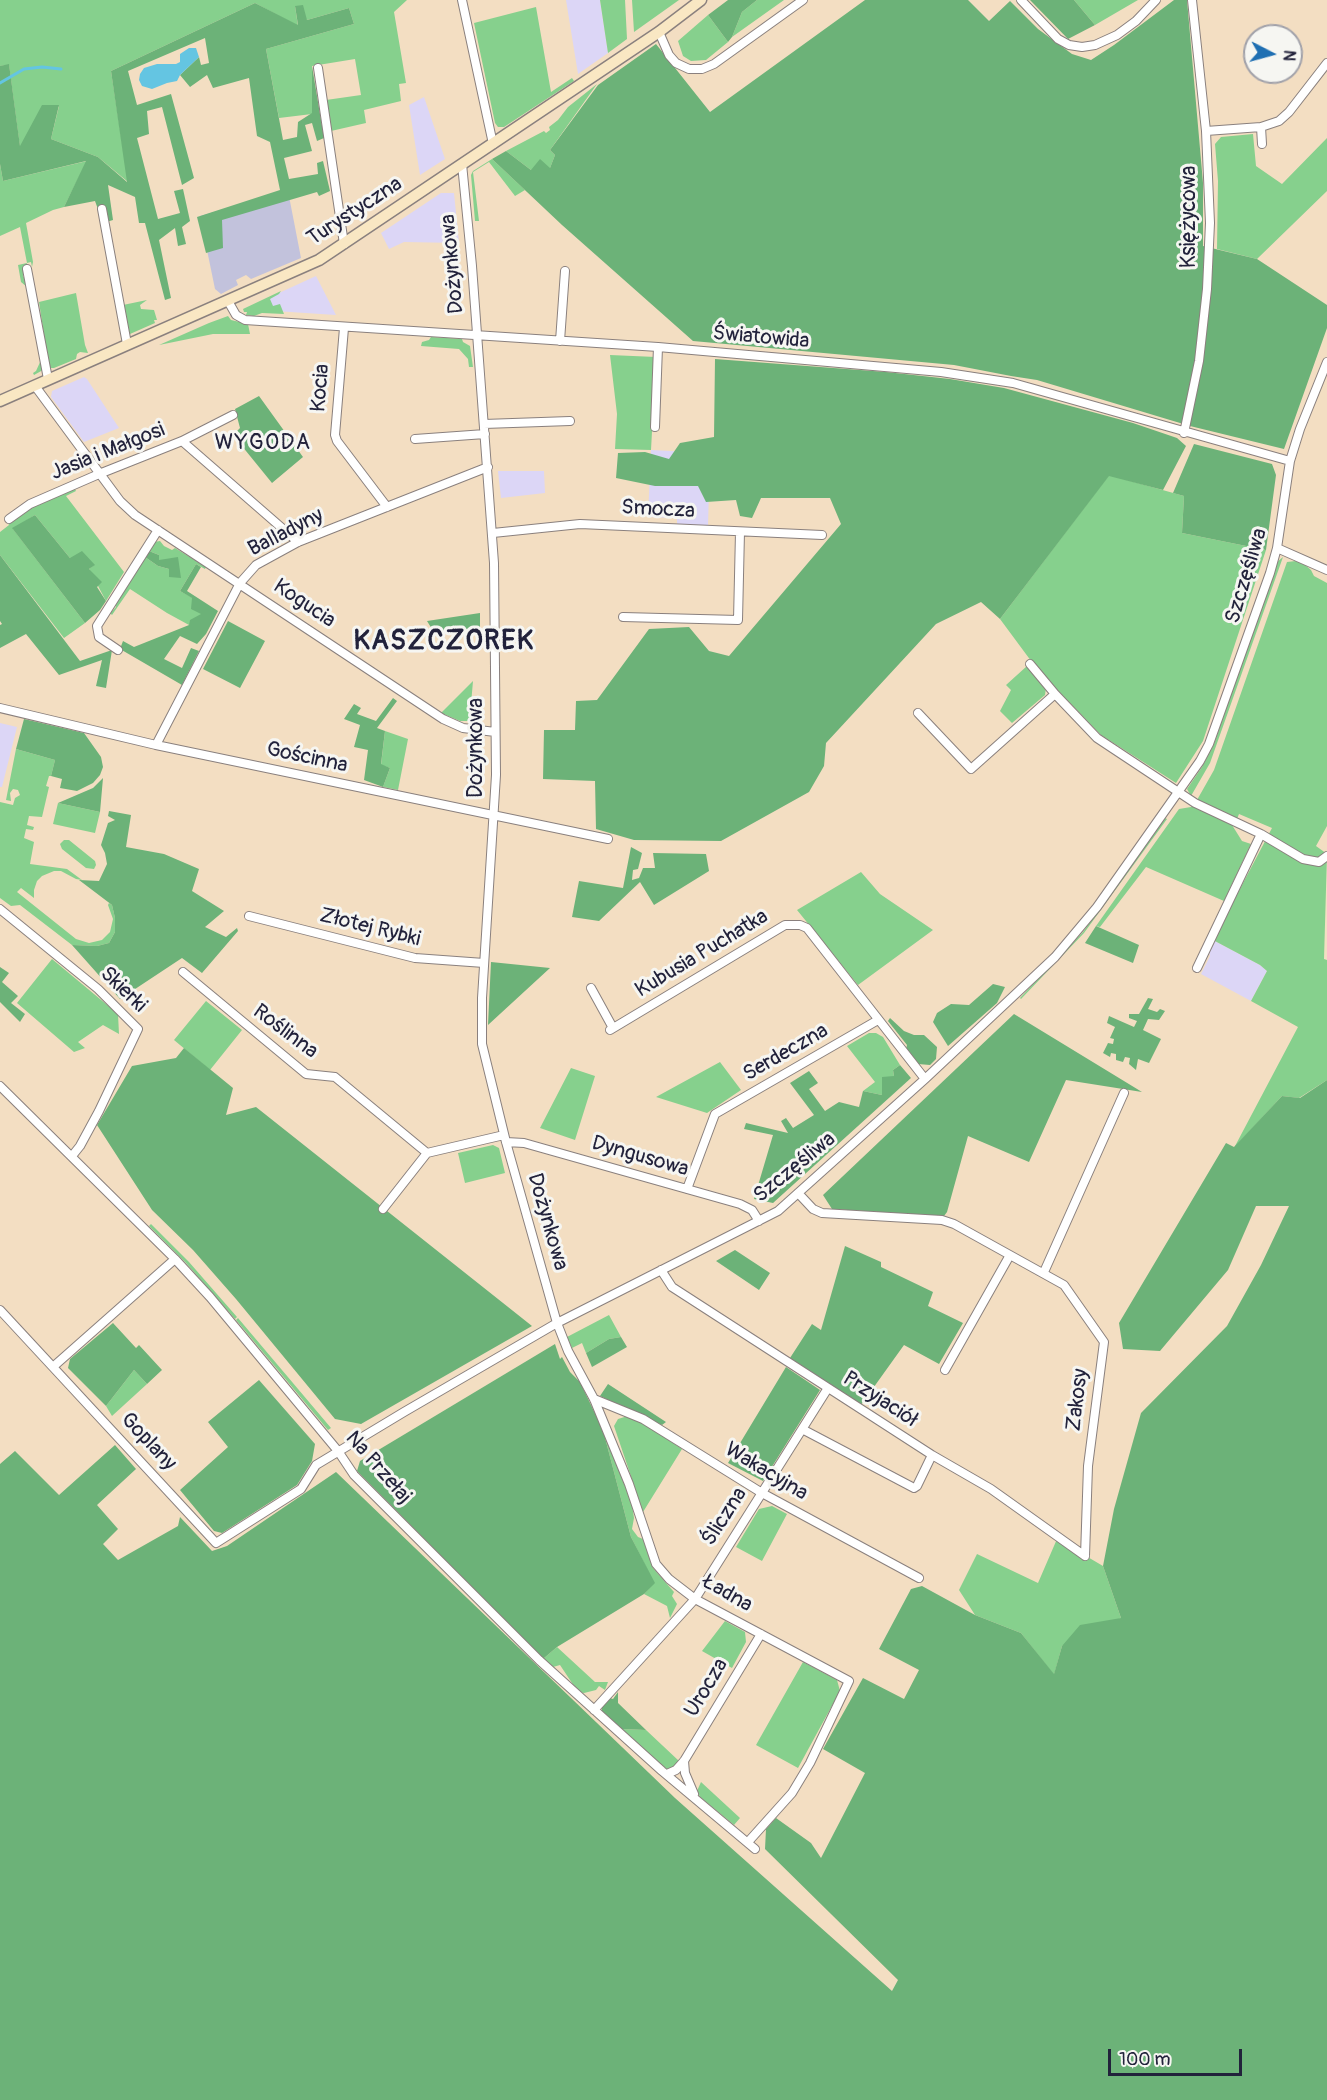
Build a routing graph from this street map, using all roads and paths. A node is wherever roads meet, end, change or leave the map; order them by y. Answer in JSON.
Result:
{"nodes":[{"id":1,"x":462,"y":0,"type":"edge"},
{"id":2,"x":701,"y":0,"type":"edge"},
{"id":3,"x":803,"y":0,"type":"edge"},
{"id":4,"x":1021,"y":0,"type":"edge"},
{"id":5,"x":1156,"y":0,"type":"edge"},
{"id":6,"x":1192,"y":0,"type":"edge"},
{"id":7,"x":659,"y":32,"type":"junction"},
{"id":8,"x":1327,"y":63,"type":"edge"},
{"id":9,"x":318,"y":68,"type":"dead end"},
{"id":10,"x":1261,"y":127,"type":"junction"},
{"id":11,"x":1206,"y":131,"type":"junction"},
{"id":12,"x":493,"y":144,"type":"junction"},
{"id":13,"x":1262,"y":144,"type":"dead end"},
{"id":14,"x":462,"y":164,"type":"junction"},
{"id":15,"x":102,"y":209,"type":"dead end"},
{"id":16,"x":344,"y":244,"type":"junction"},
{"id":17,"x":27,"y":269,"type":"dead end"},
{"id":18,"x":565,"y":272,"type":"dead end"},
{"id":19,"x":228,"y":301,"type":"junction"},
{"id":20,"x":344,"y":328,"type":"junction"},
{"id":21,"x":477,"y":336,"type":"junction"},
{"id":22,"x":560,"y":341,"type":"junction"},
{"id":23,"x":127,"y":344,"type":"junction"},
{"id":24,"x":658,"y":347,"type":"junction"},
{"id":25,"x":1327,"y":362,"type":"edge"},
{"id":26,"x":48,"y":379,"type":"junction"},
{"id":27,"x":35,"y":386,"type":"junction"},
{"id":28,"x":0,"y":401,"type":"edge"},
{"id":29,"x":233,"y":415,"type":"dead end"},
{"id":30,"x":570,"y":421,"type":"dead end"},
{"id":31,"x":484,"y":424,"type":"junction"},
{"id":32,"x":655,"y":427,"type":"dead end"},
{"id":33,"x":1184,"y":432,"type":"junction"},
{"id":34,"x":485,"y":434,"type":"junction"},
{"id":35,"x":415,"y":439,"type":"dead end"},
{"id":36,"x":182,"y":441,"type":"junction"},
{"id":37,"x":1290,"y":461,"type":"junction"},
{"id":38,"x":488,"y":467,"type":"junction"},
{"id":39,"x":99,"y":474,"type":"junction"},
{"id":40,"x":387,"y":507,"type":"junction"},
{"id":41,"x":9,"y":519,"type":"dead end"},
{"id":42,"x":158,"y":530,"type":"junction"},
{"id":43,"x":740,"y":532,"type":"junction"},
{"id":44,"x":493,"y":533,"type":"junction"},
{"id":45,"x":822,"y":536,"type":"dead end"},
{"id":46,"x":298,"y":542,"type":"junction"},
{"id":47,"x":1278,"y":548,"type":"junction"},
{"id":48,"x":1327,"y":570,"type":"edge"},
{"id":49,"x":240,"y":583,"type":"junction"},
{"id":50,"x":623,"y":617,"type":"dead end"},
{"id":51,"x":118,"y":650,"type":"dead end"},
{"id":52,"x":1030,"y":664,"type":"dead end"},
{"id":53,"x":1055,"y":694,"type":"junction"},
{"id":54,"x":0,"y":708,"type":"edge"},
{"id":55,"x":918,"y":713,"type":"dead end"},
{"id":56,"x":495,"y":732,"type":"junction"},
{"id":57,"x":156,"y":745,"type":"junction"},
{"id":58,"x":1179,"y":793,"type":"junction"},
{"id":59,"x":494,"y":816,"type":"junction"},
{"id":60,"x":1261,"y":834,"type":"junction"},
{"id":61,"x":608,"y":839,"type":"dead end"},
{"id":62,"x":1327,"y":856,"type":"edge"},
{"id":63,"x":0,"y":909,"type":"edge"},
{"id":64,"x":249,"y":916,"type":"dead end"},
{"id":65,"x":484,"y":963,"type":"junction"},
{"id":66,"x":1197,"y":968,"type":"dead end"},
{"id":67,"x":183,"y":972,"type":"dead end"},
{"id":68,"x":591,"y":988,"type":"dead end"},
{"id":69,"x":878,"y":1020,"type":"junction"},
{"id":70,"x":925,"y":1080,"type":"junction"},
{"id":71,"x":0,"y":1086,"type":"edge"},
{"id":72,"x":1124,"y":1093,"type":"dead end"},
{"id":73,"x":505,"y":1138,"type":"junction"},
{"id":74,"x":427,"y":1153,"type":"junction"},
{"id":75,"x":72,"y":1156,"type":"junction"},
{"id":76,"x":687,"y":1189,"type":"junction"},
{"id":77,"x":798,"y":1193,"type":"junction"},
{"id":78,"x":383,"y":1209,"type":"dead end"},
{"id":79,"x":759,"y":1221,"type":"junction"},
{"id":80,"x":1010,"y":1255,"type":"junction"},
{"id":81,"x":175,"y":1259,"type":"junction"},
{"id":82,"x":661,"y":1270,"type":"junction"},
{"id":83,"x":1044,"y":1272,"type":"junction"},
{"id":84,"x":0,"y":1310,"type":"edge"},
{"id":85,"x":557,"y":1323,"type":"junction"},
{"id":86,"x":54,"y":1366,"type":"junction"},
{"id":87,"x":945,"y":1370,"type":"dead end"},
{"id":88,"x":828,"y":1388,"type":"junction"},
{"id":89,"x":594,"y":1399,"type":"junction"},
{"id":90,"x":802,"y":1429,"type":"junction"},
{"id":91,"x":338,"y":1451,"type":"junction"},
{"id":92,"x":932,"y":1455,"type":"junction"},
{"id":93,"x":762,"y":1493,"type":"junction"},
{"id":94,"x":216,"y":1543,"type":"joint"},
{"id":95,"x":1085,"y":1556,"type":"joint"},
{"id":96,"x":919,"y":1578,"type":"dead end"},
{"id":97,"x":695,"y":1599,"type":"junction"},
{"id":98,"x":761,"y":1634,"type":"junction"},
{"id":99,"x":594,"y":1710,"type":"junction"},
{"id":100,"x":684,"y":1761,"type":"junction"},
{"id":101,"x":667,"y":1774,"type":"junction"},
{"id":102,"x":699,"y":1800,"type":"junction"},
{"id":103,"x":748,"y":1842,"type":"junction"},
{"id":104,"x":755,"y":1849,"type":"dead end"}],
"edges":[{"from":1,"to":12,"type":"street"},
{"from":2,"to":7,"type":"main road","name":"Turystyczna"},
{"from":3,"to":7,"type":"street"},
{"from":4,"to":5,"type":"street"},
{"from":6,"to":11,"type":"street","name":"Księżycowa"},
{"from":7,"to":12,"type":"main road","name":"Turystyczna"},
{"from":8,"to":10,"type":"street"},
{"from":9,"to":16,"type":"street"},
{"from":10,"to":11,"type":"street"},
{"from":10,"to":13,"type":"street"},
{"from":11,"to":33,"type":"street","name":"Księżycowa"},
{"from":12,"to":14,"type":"main road","name":"Turystyczna"},
{"from":14,"to":16,"type":"main road","name":"Turystyczna"},
{"from":14,"to":21,"type":"street","name":"Dożynkowa"},
{"from":15,"to":23,"type":"street"},
{"from":16,"to":19,"type":"main road","name":"Turystyczna"},
{"from":17,"to":26,"type":"street"},
{"from":18,"to":22,"type":"street"},
{"from":19,"to":20,"type":"street","name":"Światowida"},
{"from":19,"to":23,"type":"main road","name":"Turystyczna"},
{"from":20,"to":21,"type":"street","name":"Światowida"},
{"from":20,"to":40,"type":"street","name":"Kocia"},
{"from":21,"to":22,"type":"street","name":"Światowida"},
{"from":21,"to":31,"type":"street","name":"Dożynkowa"},
{"from":22,"to":24,"type":"street","name":"Światowida"},
{"from":23,"to":26,"type":"main road","name":"Turystyczna"},
{"from":24,"to":32,"type":"street"},
{"from":24,"to":33,"type":"street","name":"Światowida"},
{"from":25,"to":37,"type":"street","name":"Szczęśliwa"},
{"from":26,"to":27,"type":"main road","name":"Turystyczna"},
{"from":27,"to":28,"type":"main road","name":"Turystyczna"},
{"from":27,"to":39,"type":"street","name":"Kogucia"},
{"from":29,"to":36,"type":"street"},
{"from":30,"to":31,"type":"street"},
{"from":31,"to":34,"type":"street","name":"Dożynkowa"},
{"from":33,"to":37,"type":"street","name":"Światowida"},
{"from":34,"to":35,"type":"street"},
{"from":34,"to":38,"type":"street","name":"Dożynkowa"},
{"from":36,"to":39,"type":"street","name":"Jasia i Małgosi"},
{"from":36,"to":46,"type":"street","name":"Jasia i Małgosi"},
{"from":37,"to":47,"type":"street","name":"Szczęśliwa"},
{"from":38,"to":40,"type":"street","name":"Balladyny"},
{"from":38,"to":44,"type":"street","name":"Dożynkowa"},
{"from":39,"to":41,"type":"street","name":"Jasia i Małgosi"},
{"from":39,"to":42,"type":"street","name":"Kogucia"},
{"from":40,"to":46,"type":"street","name":"Balladyny"},
{"from":42,"to":49,"type":"street","name":"Kogucia"},
{"from":42,"to":51,"type":"street"},
{"from":43,"to":44,"type":"street","name":"Smocza"},
{"from":43,"to":45,"type":"street","name":"Smocza"},
{"from":43,"to":50,"type":"street"},
{"from":44,"to":56,"type":"street","name":"Dożynkowa"},
{"from":46,"to":49,"type":"street","name":"Balladyny"},
{"from":47,"to":48,"type":"street"},
{"from":47,"to":58,"type":"street","name":"Szczęśliwa"},
{"from":49,"to":56,"type":"street","name":"Kogucia"},
{"from":49,"to":57,"type":"street","name":"Balladyny"},
{"from":52,"to":53,"type":"street"},
{"from":53,"to":55,"type":"street"},
{"from":53,"to":58,"type":"street"},
{"from":54,"to":57,"type":"street","name":"Gościnna"},
{"from":56,"to":59,"type":"street","name":"Dożynkowa"},
{"from":57,"to":59,"type":"street","name":"Gościnna"},
{"from":58,"to":60,"type":"street"},
{"from":58,"to":70,"type":"street","name":"Szczęśliwa"},
{"from":59,"to":61,"type":"street","name":"Gościnna"},
{"from":59,"to":65,"type":"street","name":"Dożynkowa"},
{"from":60,"to":62,"type":"street"},
{"from":60,"to":66,"type":"street"},
{"from":63,"to":75,"type":"street","name":"Skierki"},
{"from":64,"to":65,"type":"street","name":"Złotej Rybki"},
{"from":65,"to":73,"type":"street","name":"Dożynkowa"},
{"from":67,"to":74,"type":"street","name":"Roślinna"},
{"from":68,"to":69,"type":"street","name":"Kubusia Puchatka"},
{"from":69,"to":70,"type":"street"},
{"from":69,"to":76,"type":"street","name":"Serdeczna"},
{"from":70,"to":77,"type":"street","name":"Szczęśliwa"},
{"from":71,"to":75,"type":"street","name":"Na Przełaj"},
{"from":72,"to":83,"type":"street"},
{"from":73,"to":74,"type":"street"},
{"from":73,"to":76,"type":"street","name":"Dyngusowa"},
{"from":73,"to":85,"type":"street","name":"Dożynkowa"},
{"from":74,"to":78,"type":"street"},
{"from":75,"to":81,"type":"street","name":"Na Przełaj"},
{"from":76,"to":79,"type":"street","name":"Dyngusowa"},
{"from":77,"to":79,"type":"street","name":"Szczęśliwa"},
{"from":77,"to":80,"type":"street","name":"Zakosy"},
{"from":79,"to":82,"type":"street","name":"Szczęśliwa"},
{"from":80,"to":83,"type":"street","name":"Zakosy"},
{"from":80,"to":87,"type":"street"},
{"from":81,"to":86,"type":"street"},
{"from":81,"to":91,"type":"street","name":"Na Przełaj"},
{"from":82,"to":85,"type":"street","name":"Szczęśliwa"},
{"from":82,"to":88,"type":"street","name":"Przyjaciół"},
{"from":83,"to":95,"type":"street","name":"Zakosy"},
{"from":84,"to":86,"type":"street","name":"Goplany"},
{"from":85,"to":89,"type":"street","name":"Ładna"},
{"from":85,"to":91,"type":"street","name":"Szczęśliwa"},
{"from":86,"to":94,"type":"street","name":"Goplany"},
{"from":88,"to":90,"type":"street","name":"Śliczna"},
{"from":88,"to":92,"type":"street","name":"Przyjaciół"},
{"from":89,"to":93,"type":"street","name":"Wakacyjna"},
{"from":89,"to":97,"type":"street","name":"Ładna"},
{"from":90,"to":92,"type":"street"},
{"from":90,"to":93,"type":"street","name":"Śliczna"},
{"from":91,"to":94,"type":"street","name":"Szczęśliwa"},
{"from":91,"to":99,"type":"street","name":"Na Przełaj"},
{"from":92,"to":95,"type":"street","name":"Przyjaciół"},
{"from":93,"to":96,"type":"street","name":"Wakacyjna"},
{"from":93,"to":97,"type":"street","name":"Śliczna"},
{"from":97,"to":98,"type":"street","name":"Ładna"},
{"from":97,"to":99,"type":"street","name":"Śliczna"},
{"from":98,"to":100,"type":"street","name":"Urocza"},
{"from":98,"to":103,"type":"street","name":"Ładna"},
{"from":99,"to":101,"type":"street","name":"Na Przełaj"},
{"from":100,"to":101,"type":"street","name":"Urocza"},
{"from":100,"to":102,"type":"street"},
{"from":101,"to":102,"type":"street","name":"Na Przełaj"},
{"from":102,"to":103,"type":"street","name":"Na Przełaj"},
{"from":103,"to":104,"type":"street","name":"Na Przełaj"}]}
